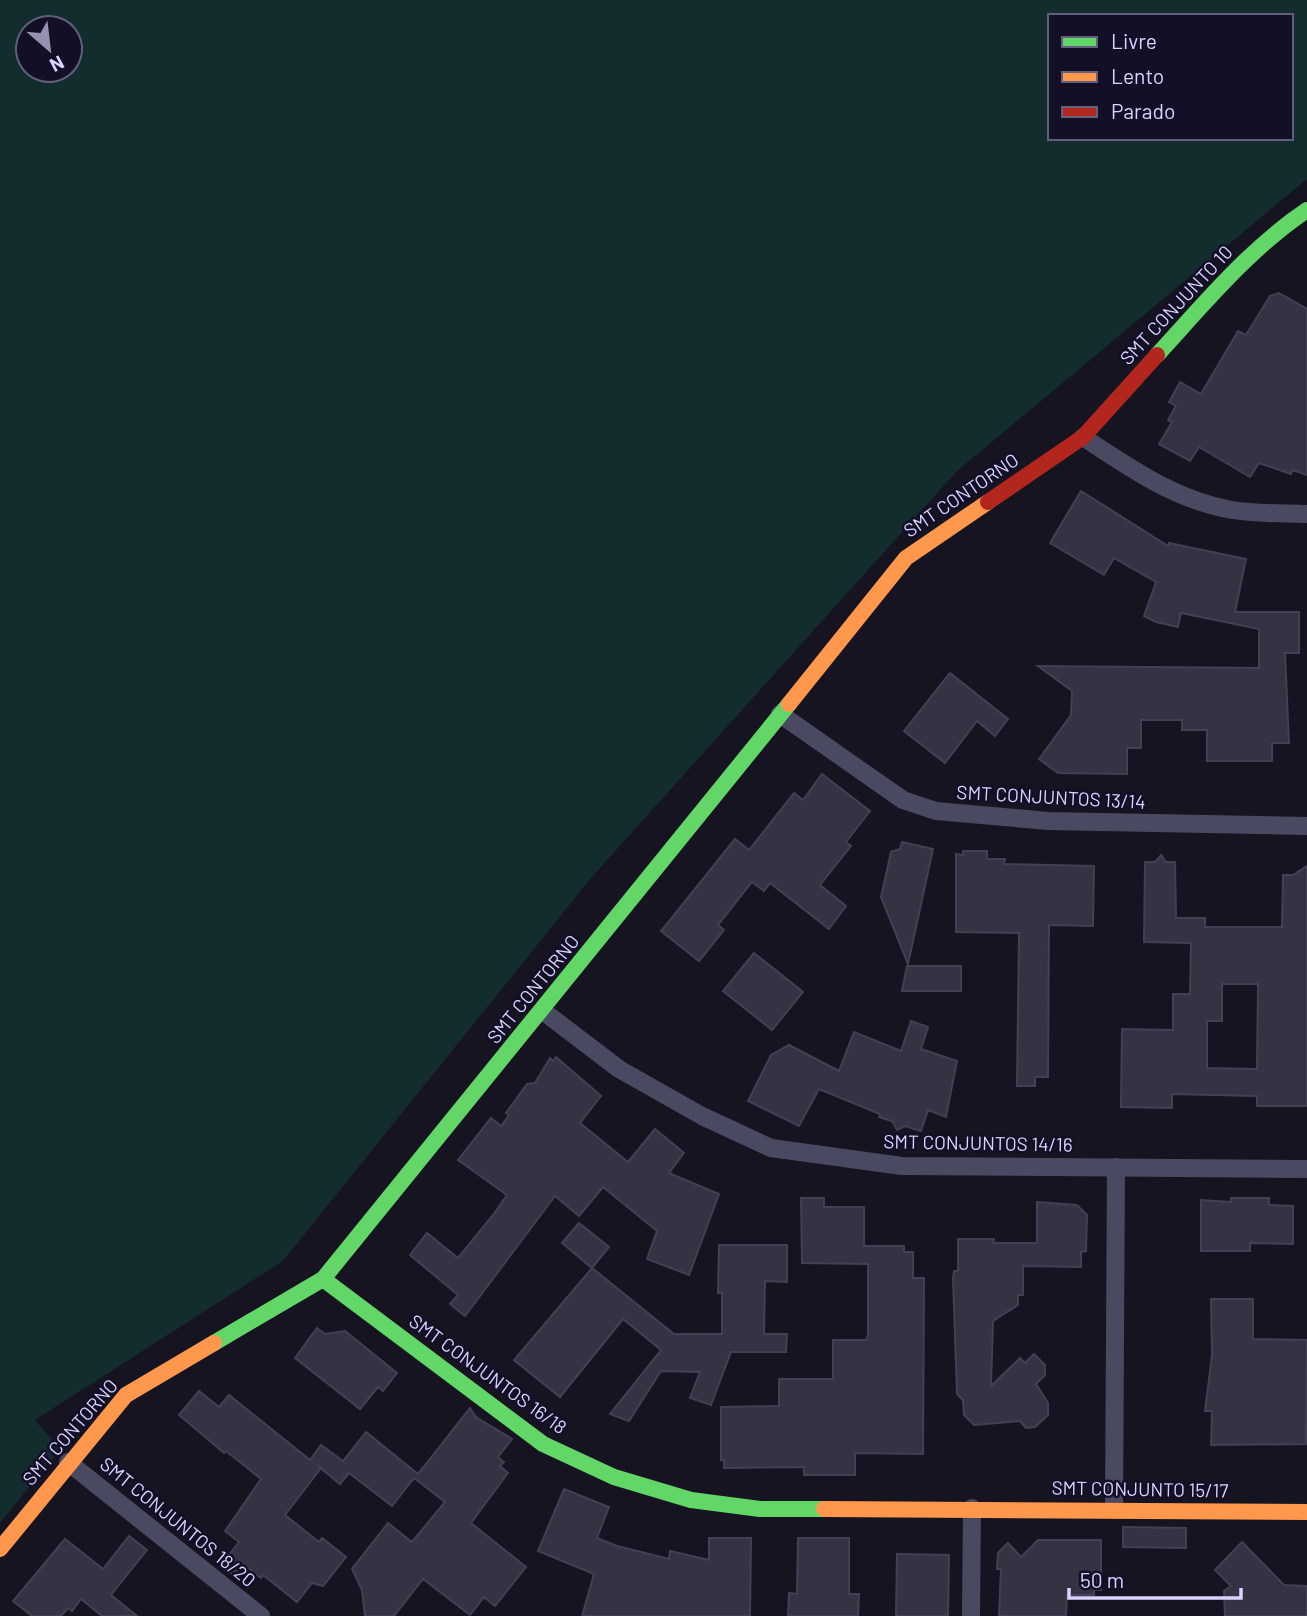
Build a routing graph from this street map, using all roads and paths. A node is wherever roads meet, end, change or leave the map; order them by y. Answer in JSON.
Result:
{"nodes":[{"id":1,"x":1307,"y":210,"type":"edge"},
{"id":2,"x":1083,"y":437,"type":"junction"},
{"id":3,"x":1307,"y":514,"type":"edge"},
{"id":4,"x":780,"y":714,"type":"junction"},
{"id":5,"x":1307,"y":826,"type":"edge"},
{"id":6,"x":543,"y":1012,"type":"junction"},
{"id":7,"x":1116,"y":1167,"type":"junction"},
{"id":8,"x":1307,"y":1169,"type":"edge"},
{"id":9,"x":323,"y":1279,"type":"junction"},
{"id":10,"x":68,"y":1462,"type":"junction"},
{"id":11,"x":972,"y":1508,"type":"junction"},
{"id":12,"x":1114,"y":1510,"type":"junction"},
{"id":13,"x":1307,"y":1512,"type":"edge"},
{"id":14,"x":0,"y":1549,"type":"edge"},
{"id":15,"x":261,"y":1616,"type":"edge"},
{"id":16,"x":971,"y":1616,"type":"edge"}],
"edges":[{"from":1,"to":2,"type":"street","name":"SMT CONJUNTO 10"},
{"from":2,"to":3,"type":"street"},
{"from":2,"to":4,"type":"street","name":"SMT CONTORNO"},
{"from":4,"to":5,"type":"street","name":"SMT CONJUNTOS 13/14"},
{"from":4,"to":6,"type":"street","name":"SMT CONTORNO"},
{"from":6,"to":7,"type":"street","name":"SMT CONJUNTOS 14/16"},
{"from":6,"to":9,"type":"street","name":"SMT CONTORNO"},
{"from":7,"to":8,"type":"street","name":"SMT CONJUNTOS 14/16"},
{"from":7,"to":12,"type":"street"},
{"from":9,"to":10,"type":"street","name":"SMT CONTORNO"},
{"from":9,"to":11,"type":"street","name":"SMT CONJUNTOS 16/18"},
{"from":10,"to":14,"type":"street","name":"SMT CONTORNO"},
{"from":10,"to":15,"type":"street","name":"SMT CONJUNTOS 18/20"},
{"from":11,"to":12,"type":"street","name":"SMT CONJUNTO 15/17"},
{"from":11,"to":16,"type":"street"},
{"from":12,"to":13,"type":"street","name":"SMT CONJUNTO 15/17"}]}
